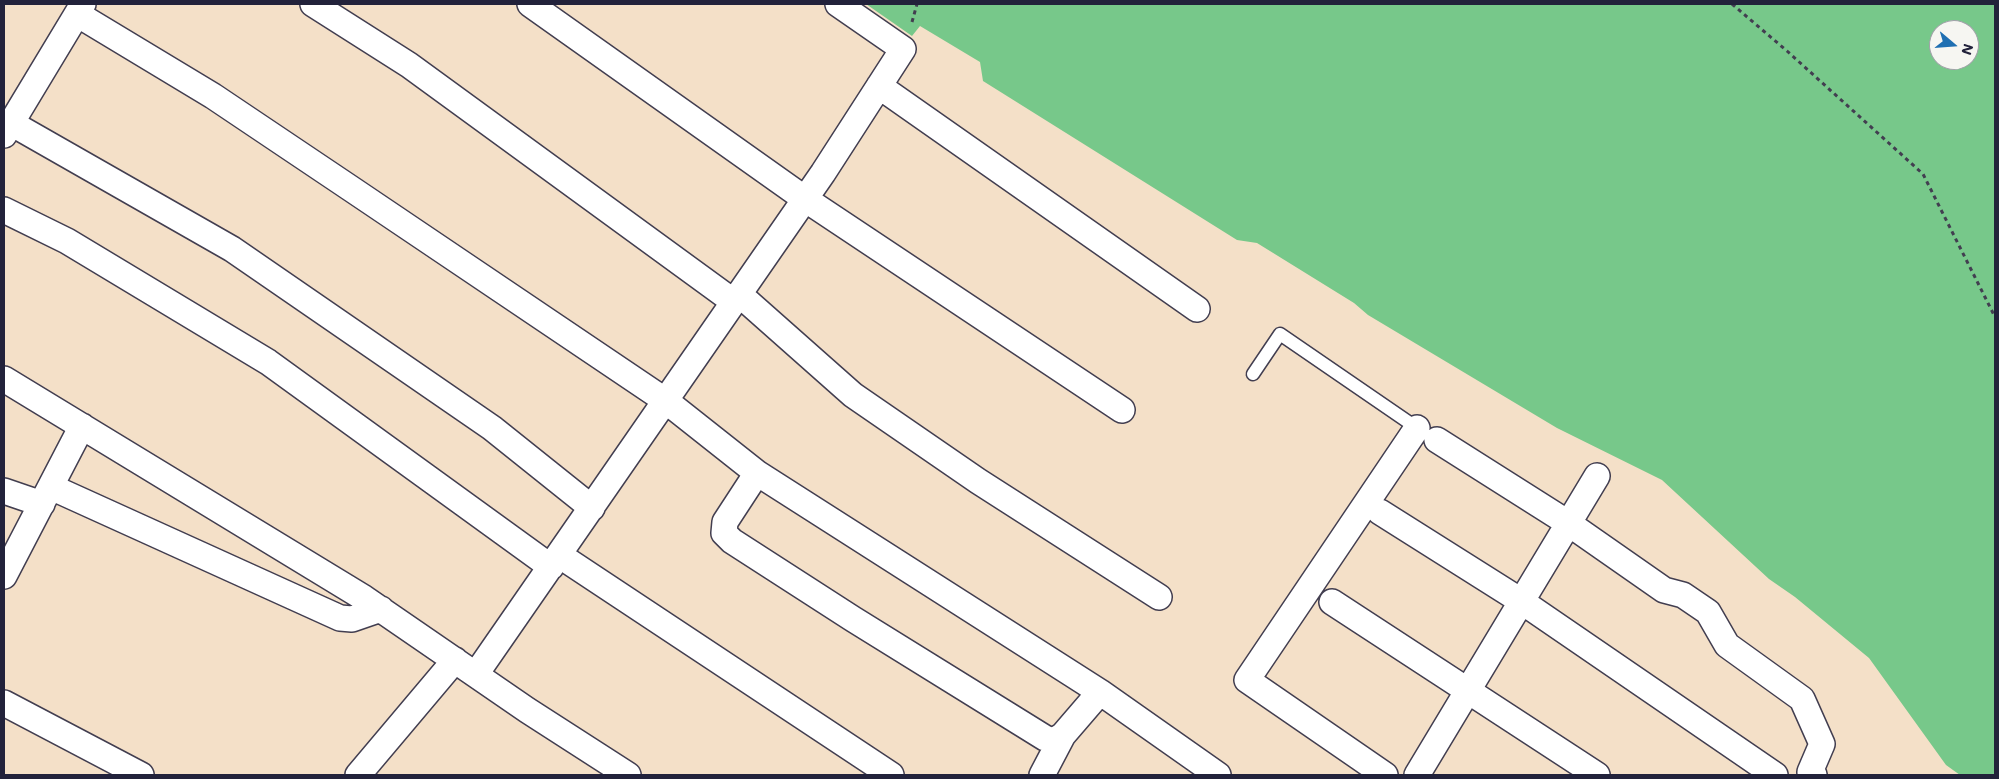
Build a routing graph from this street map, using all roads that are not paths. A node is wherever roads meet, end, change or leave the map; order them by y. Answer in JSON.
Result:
{"nodes":[{"id":1,"x":313,"y":4,"type":"edge"},
{"id":2,"x":530,"y":4,"type":"edge"},
{"id":3,"x":838,"y":4,"type":"edge"},
{"id":4,"x":80,"y":9,"type":"edge"},
{"id":5,"x":879,"y":86,"type":"junction"},
{"id":6,"x":7,"y":129,"type":"edge"},
{"id":7,"x":805,"y":199,"type":"junction"},
{"id":8,"x":4,"y":210,"type":"edge"},
{"id":9,"x":736,"y":298,"type":"junction"},
{"id":10,"x":1197,"y":309,"type":"dead end"},
{"id":11,"x":1254,"y":374,"type":"dead end"},
{"id":12,"x":4,"y":379,"type":"edge"},
{"id":13,"x":666,"y":401,"type":"junction"},
{"id":14,"x":1122,"y":410,"type":"dead end"},
{"id":15,"x":82,"y":426,"type":"junction"},
{"id":16,"x":1427,"y":434,"type":"junction"},
{"id":17,"x":757,"y":472,"type":"junction"},
{"id":18,"x":1597,"y":476,"type":"dead end"},
{"id":19,"x":4,"y":491,"type":"edge"},
{"id":20,"x":47,"y":496,"type":"junction"},
{"id":21,"x":592,"y":508,"type":"junction"},
{"id":22,"x":1380,"y":512,"type":"dead end"},
{"id":23,"x":1568,"y":523,"type":"junction"},
{"id":24,"x":555,"y":561,"type":"junction"},
{"id":25,"x":4,"y":576,"type":"edge"},
{"id":26,"x":1160,"y":597,"type":"dead end"},
{"id":27,"x":1522,"y":601,"type":"junction"},
{"id":28,"x":1332,"y":602,"type":"dead end"},
{"id":29,"x":381,"y":609,"type":"junction"},
{"id":30,"x":455,"y":660,"type":"junction"},
{"id":31,"x":476,"y":674,"type":"junction"},
{"id":32,"x":1467,"y":691,"type":"junction"},
{"id":33,"x":1100,"y":692,"type":"junction"},
{"id":34,"x":4,"y":703,"type":"edge"},
{"id":35,"x":1063,"y":735,"type":"junction"},
{"id":36,"x":1811,"y":774,"type":"edge"},
{"id":37,"x":141,"y":775,"type":"edge"},
{"id":38,"x":358,"y":775,"type":"edge"},
{"id":39,"x":628,"y":775,"type":"edge"},
{"id":40,"x":891,"y":775,"type":"edge"},
{"id":41,"x":1042,"y":775,"type":"edge"},
{"id":42,"x":1218,"y":775,"type":"edge"},
{"id":43,"x":1385,"y":775,"type":"edge"},
{"id":44,"x":1417,"y":775,"type":"edge"},
{"id":45,"x":1597,"y":775,"type":"edge"},
{"id":46,"x":1775,"y":775,"type":"edge"}],
"edges":[{"from":1,"to":9,"type":"street"},
{"from":2,"to":7,"type":"street"},
{"from":3,"to":5,"type":"street"},
{"from":4,"to":6,"type":"street"},
{"from":4,"to":13,"type":"street"},
{"from":5,"to":7,"type":"street"},
{"from":5,"to":10,"type":"street"},
{"from":6,"to":21,"type":"street"},
{"from":7,"to":9,"type":"street"},
{"from":7,"to":14,"type":"street"},
{"from":8,"to":24,"type":"street"},
{"from":9,"to":13,"type":"street"},
{"from":9,"to":26,"type":"street"},
{"from":11,"to":16,"type":"lane"},
{"from":12,"to":15,"type":"street"},
{"from":13,"to":17,"type":"street"},
{"from":13,"to":21,"type":"street"},
{"from":15,"to":20,"type":"street"},
{"from":15,"to":29,"type":"street"},
{"from":16,"to":23,"type":"street"},
{"from":16,"to":43,"type":"street"},
{"from":17,"to":33,"type":"street"},
{"from":17,"to":35,"type":"street"},
{"from":18,"to":23,"type":"street"},
{"from":19,"to":20,"type":"street"},
{"from":20,"to":25,"type":"street"},
{"from":20,"to":29,"type":"street"},
{"from":21,"to":24,"type":"street"},
{"from":22,"to":27,"type":"street"},
{"from":23,"to":27,"type":"street"},
{"from":23,"to":36,"type":"street"},
{"from":24,"to":31,"type":"street"},
{"from":24,"to":40,"type":"street"},
{"from":27,"to":32,"type":"street"},
{"from":27,"to":46,"type":"street"},
{"from":28,"to":32,"type":"street"},
{"from":29,"to":30,"type":"street"},
{"from":30,"to":31,"type":"street"},
{"from":30,"to":38,"type":"street"},
{"from":31,"to":39,"type":"street"},
{"from":32,"to":44,"type":"street"},
{"from":32,"to":45,"type":"street"},
{"from":33,"to":35,"type":"street"},
{"from":33,"to":42,"type":"street"},
{"from":34,"to":37,"type":"street"},
{"from":35,"to":41,"type":"street"}]}
